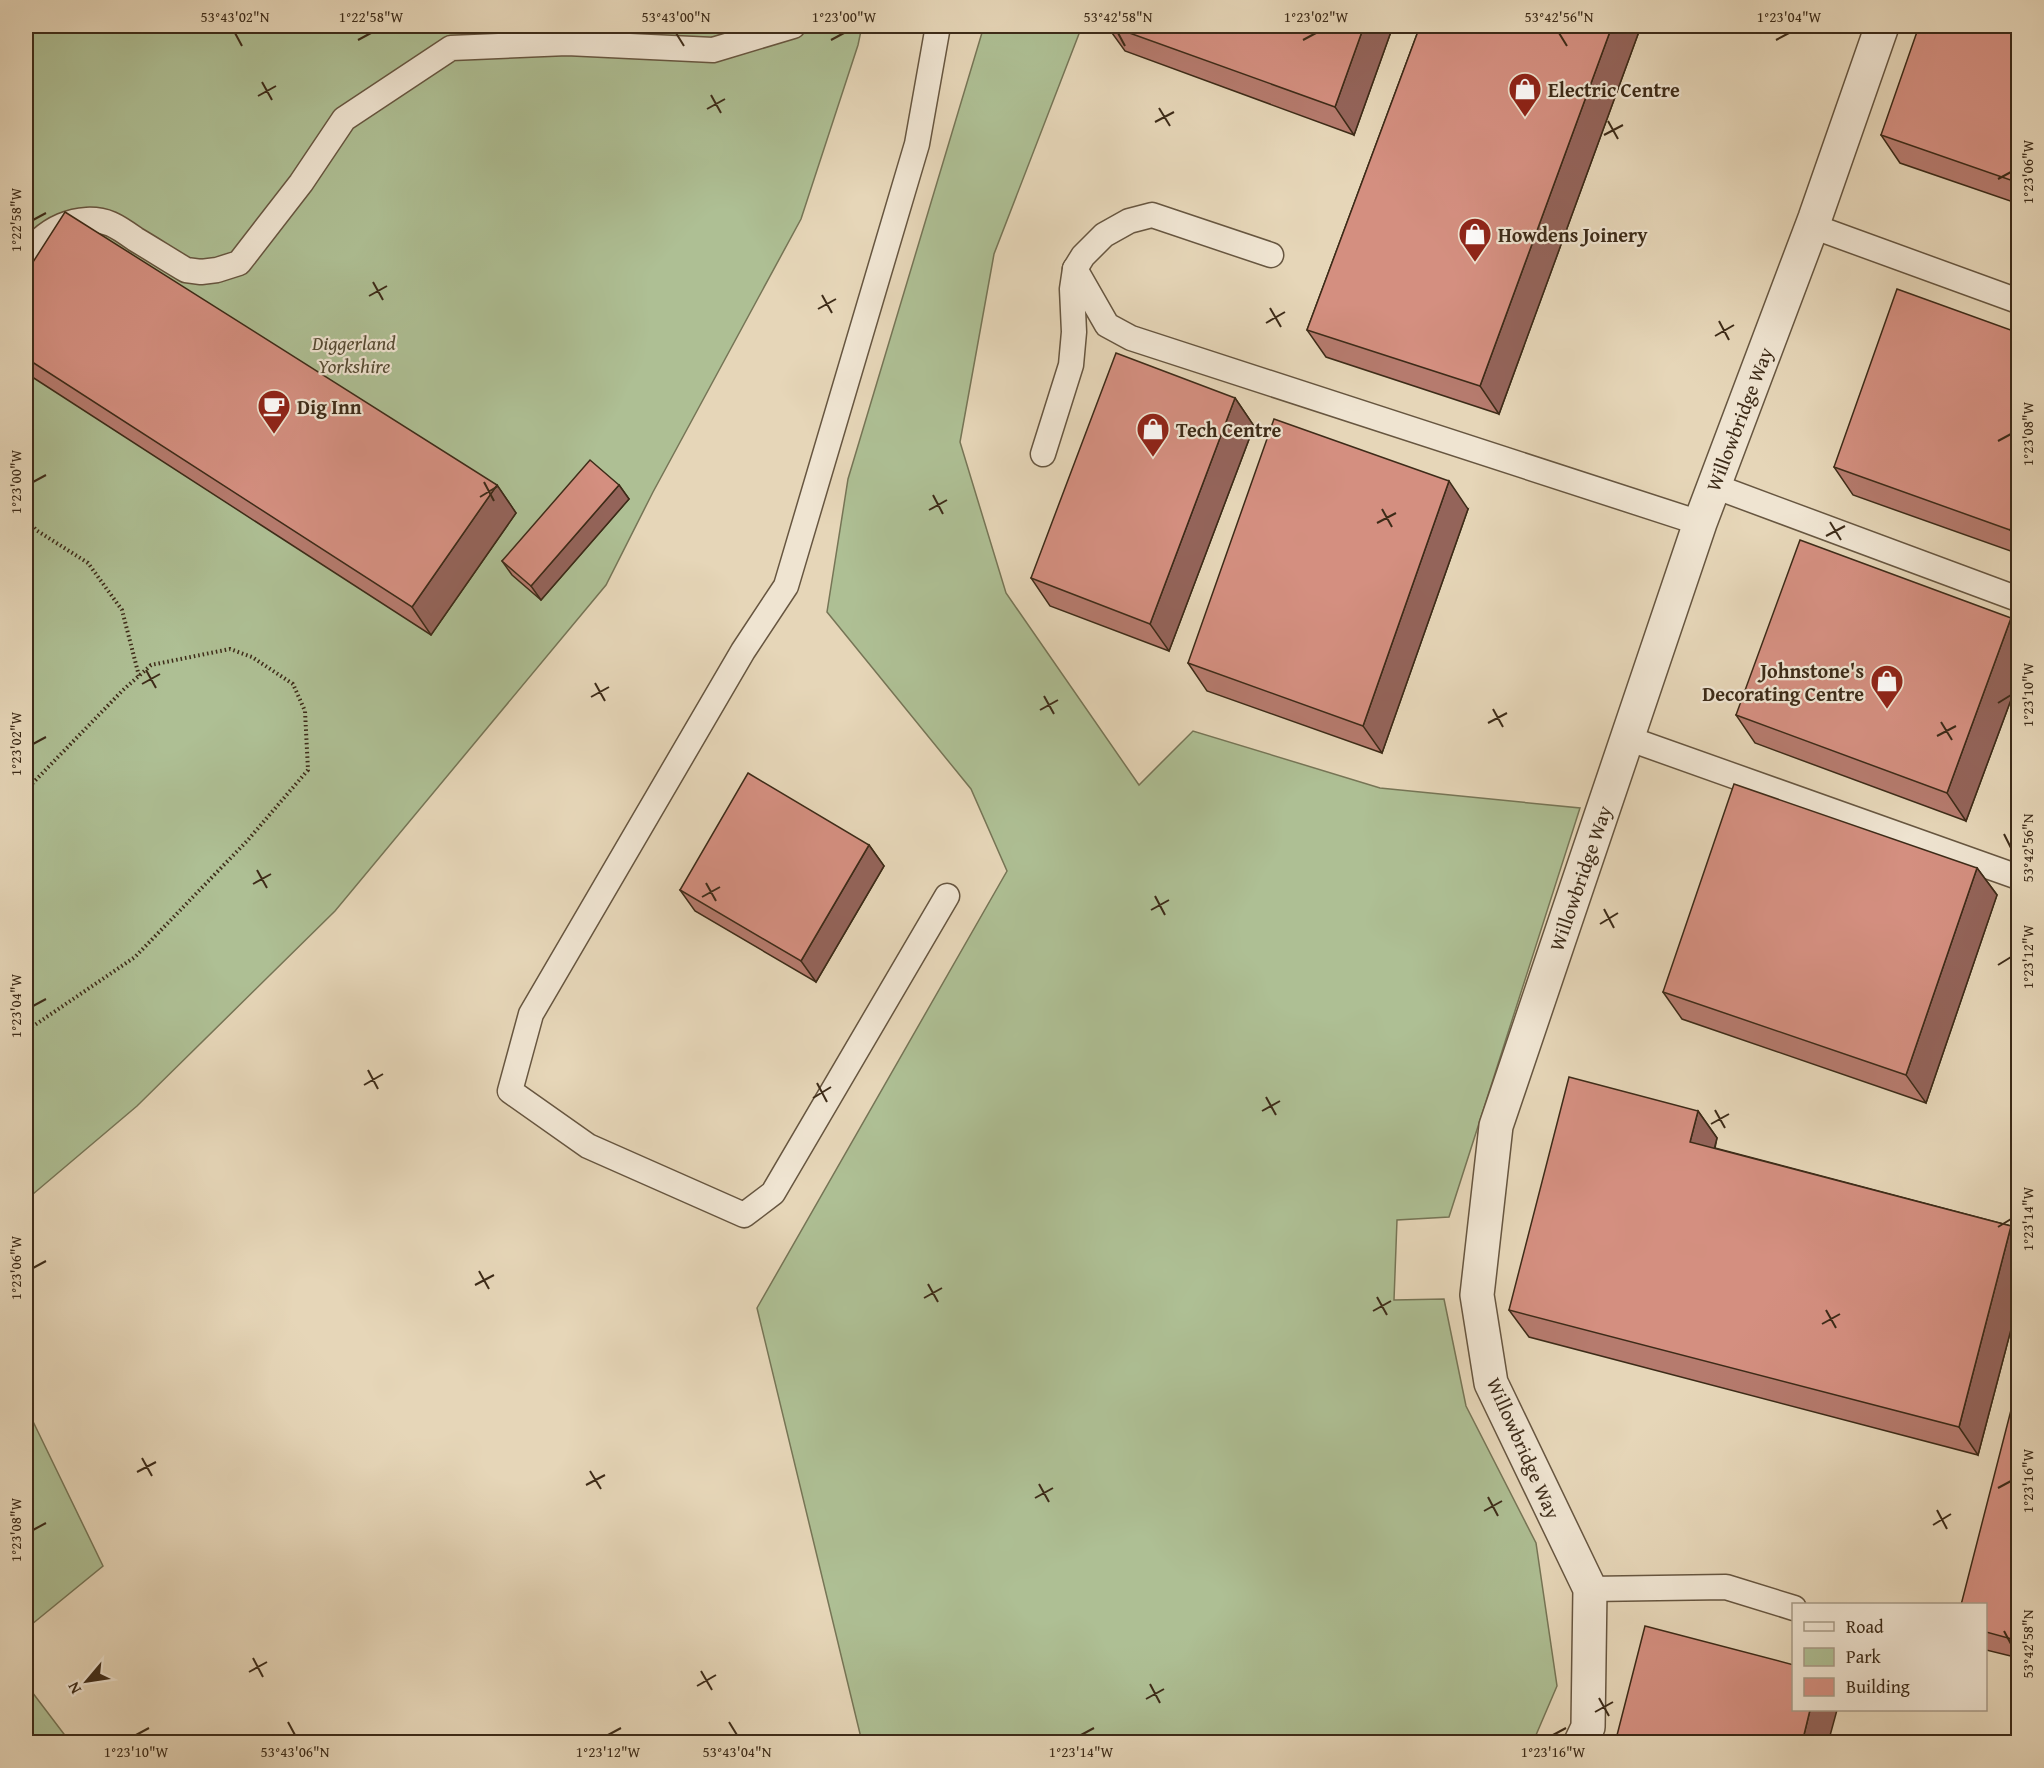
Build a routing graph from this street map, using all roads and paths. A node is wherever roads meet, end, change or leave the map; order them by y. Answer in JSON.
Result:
{"nodes":[{"id":1,"x":793,"y":26,"type":"edge"},
{"id":2,"x":938,"y":26,"type":"edge"},
{"id":3,"x":1882,"y":26,"type":"edge"},
{"id":4,"x":1812,"y":226,"type":"junction"},
{"id":5,"x":1271,"y":255,"type":"dead end"},
{"id":6,"x":26,"y":259,"type":"edge"},
{"id":7,"x":1075,"y":269,"type":"junction"},
{"id":8,"x":2019,"y":301,"type":"edge"},
{"id":9,"x":1043,"y":454,"type":"dead end"},
{"id":10,"x":1714,"y":486,"type":"junction"},
{"id":11,"x":26,"y":517,"type":"edge"},
{"id":12,"x":1700,"y":523,"type":"junction"},
{"id":13,"x":2019,"y":599,"type":"edge"},
{"id":14,"x":139,"y":676,"type":"junction"},
{"id":15,"x":1627,"y":738,"type":"junction"},
{"id":16,"x":26,"y":790,"type":"edge"},
{"id":17,"x":2019,"y":877,"type":"edge"},
{"id":18,"x":947,"y":896,"type":"dead end"},
{"id":19,"x":26,"y":1031,"type":"edge"},
{"id":20,"x":1590,"y":1589,"type":"junction"},
{"id":21,"x":1792,"y":1607,"type":"edge"},
{"id":22,"x":1581,"y":1743,"type":"edge"}],
"edges":[{"from":1,"to":6,"type":"lane"},
{"from":2,"to":18,"type":"lane"},
{"from":3,"to":4,"type":"street","name":"Willowbridge Way"},
{"from":4,"to":8,"type":"lane"},
{"from":4,"to":10,"type":"street","name":"Willowbridge Way"},
{"from":5,"to":7,"type":"lane"},
{"from":7,"to":9,"type":"lane"},
{"from":7,"to":12,"type":"lane"},
{"from":10,"to":12,"type":"street","name":"Willowbridge Way"},
{"from":10,"to":13,"type":"lane"},
{"from":11,"to":14,"type":"path"},
{"from":12,"to":15,"type":"street","name":"Willowbridge Way"},
{"from":14,"to":16,"type":"path"},
{"from":14,"to":19,"type":"path"},
{"from":15,"to":17,"type":"lane"},
{"from":15,"to":20,"type":"street","name":"Willowbridge Way"},
{"from":20,"to":21,"type":"lane"},
{"from":20,"to":22,"type":"street","name":"Willowbridge Way"}]}
